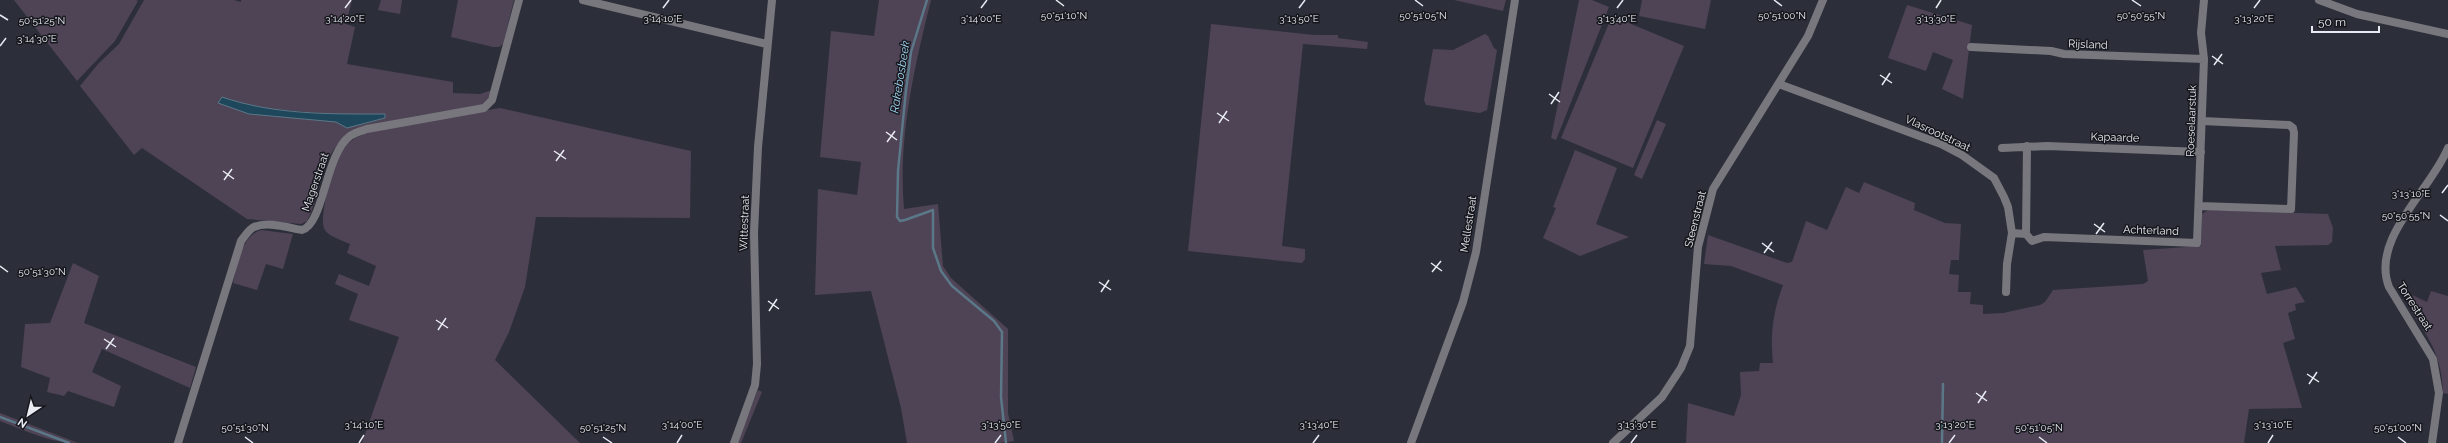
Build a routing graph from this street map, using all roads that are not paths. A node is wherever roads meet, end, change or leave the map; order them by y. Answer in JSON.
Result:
{"nodes":[{"id":1,"x":518,"y":0,"type":"edge"},
{"id":2,"x":583,"y":0,"type":"edge"},
{"id":3,"x":772,"y":0,"type":"edge"},
{"id":4,"x":1515,"y":0,"type":"edge"},
{"id":5,"x":1824,"y":0,"type":"edge"},
{"id":6,"x":2204,"y":0,"type":"edge"},
{"id":7,"x":2319,"y":0,"type":"edge"},
{"id":8,"x":2330,"y":2,"type":"edge"},
{"id":9,"x":2448,"y":34,"type":"edge"},
{"id":10,"x":767,"y":44,"type":"junction"},
{"id":11,"x":1971,"y":47,"type":"dead end"},
{"id":12,"x":2204,"y":59,"type":"junction"},
{"id":13,"x":1779,"y":84,"type":"junction"},
{"id":14,"x":2202,"y":121,"type":"junction"},
{"id":15,"x":2027,"y":146,"type":"junction"},
{"id":16,"x":2002,"y":148,"type":"dead end"},
{"id":17,"x":2448,"y":148,"type":"edge"},
{"id":18,"x":2201,"y":152,"type":"junction"},
{"id":19,"x":2200,"y":206,"type":"junction"},
{"id":20,"x":2012,"y":233,"type":"junction"},
{"id":21,"x":2026,"y":234,"type":"junction"},
{"id":22,"x":2197,"y":243,"type":"joint"},
{"id":23,"x":2006,"y":292,"type":"dead end"},
{"id":24,"x":178,"y":443,"type":"edge"},
{"id":25,"x":734,"y":443,"type":"edge"},
{"id":26,"x":1411,"y":443,"type":"edge"},
{"id":27,"x":1613,"y":443,"type":"edge"},
{"id":28,"x":2432,"y":443,"type":"edge"}],
"edges":[{"from":1,"to":24,"type":"street","name":"Magerstraat"},
{"from":2,"to":10,"type":"street"},
{"from":3,"to":10,"type":"street","name":"Wittestraat"},
{"from":4,"to":26,"type":"street","name":"Mellestraat"},
{"from":5,"to":13,"type":"street","name":"Steenstraat"},
{"from":6,"to":12,"type":"street","name":"Roeselaarstuk"},
{"from":7,"to":8,"type":"street"},
{"from":8,"to":9,"type":"street"},
{"from":10,"to":25,"type":"street","name":"Wittestraat"},
{"from":11,"to":12,"type":"street","name":"Rijsland"},
{"from":12,"to":14,"type":"street","name":"Roeselaarstuk"},
{"from":13,"to":20,"type":"street","name":"Vlasrootstraat"},
{"from":13,"to":27,"type":"street","name":"Steenstraat"},
{"from":14,"to":18,"type":"street","name":"Roeselaarstuk"},
{"from":14,"to":19,"type":"street"},
{"from":15,"to":16,"type":"street","name":"Kapaarde"},
{"from":15,"to":18,"type":"street","name":"Kapaarde"},
{"from":15,"to":21,"type":"street"},
{"from":17,"to":28,"type":"street","name":"Torrestraat"},
{"from":18,"to":19,"type":"street","name":"Roeselaarstuk"},
{"from":19,"to":22,"type":"street","name":"Roeselaarstuk"},
{"from":20,"to":21,"type":"street","name":"Achterland"},
{"from":20,"to":23,"type":"street","name":"Vlasrootstraat"},
{"from":21,"to":22,"type":"street","name":"Achterland"}]}
